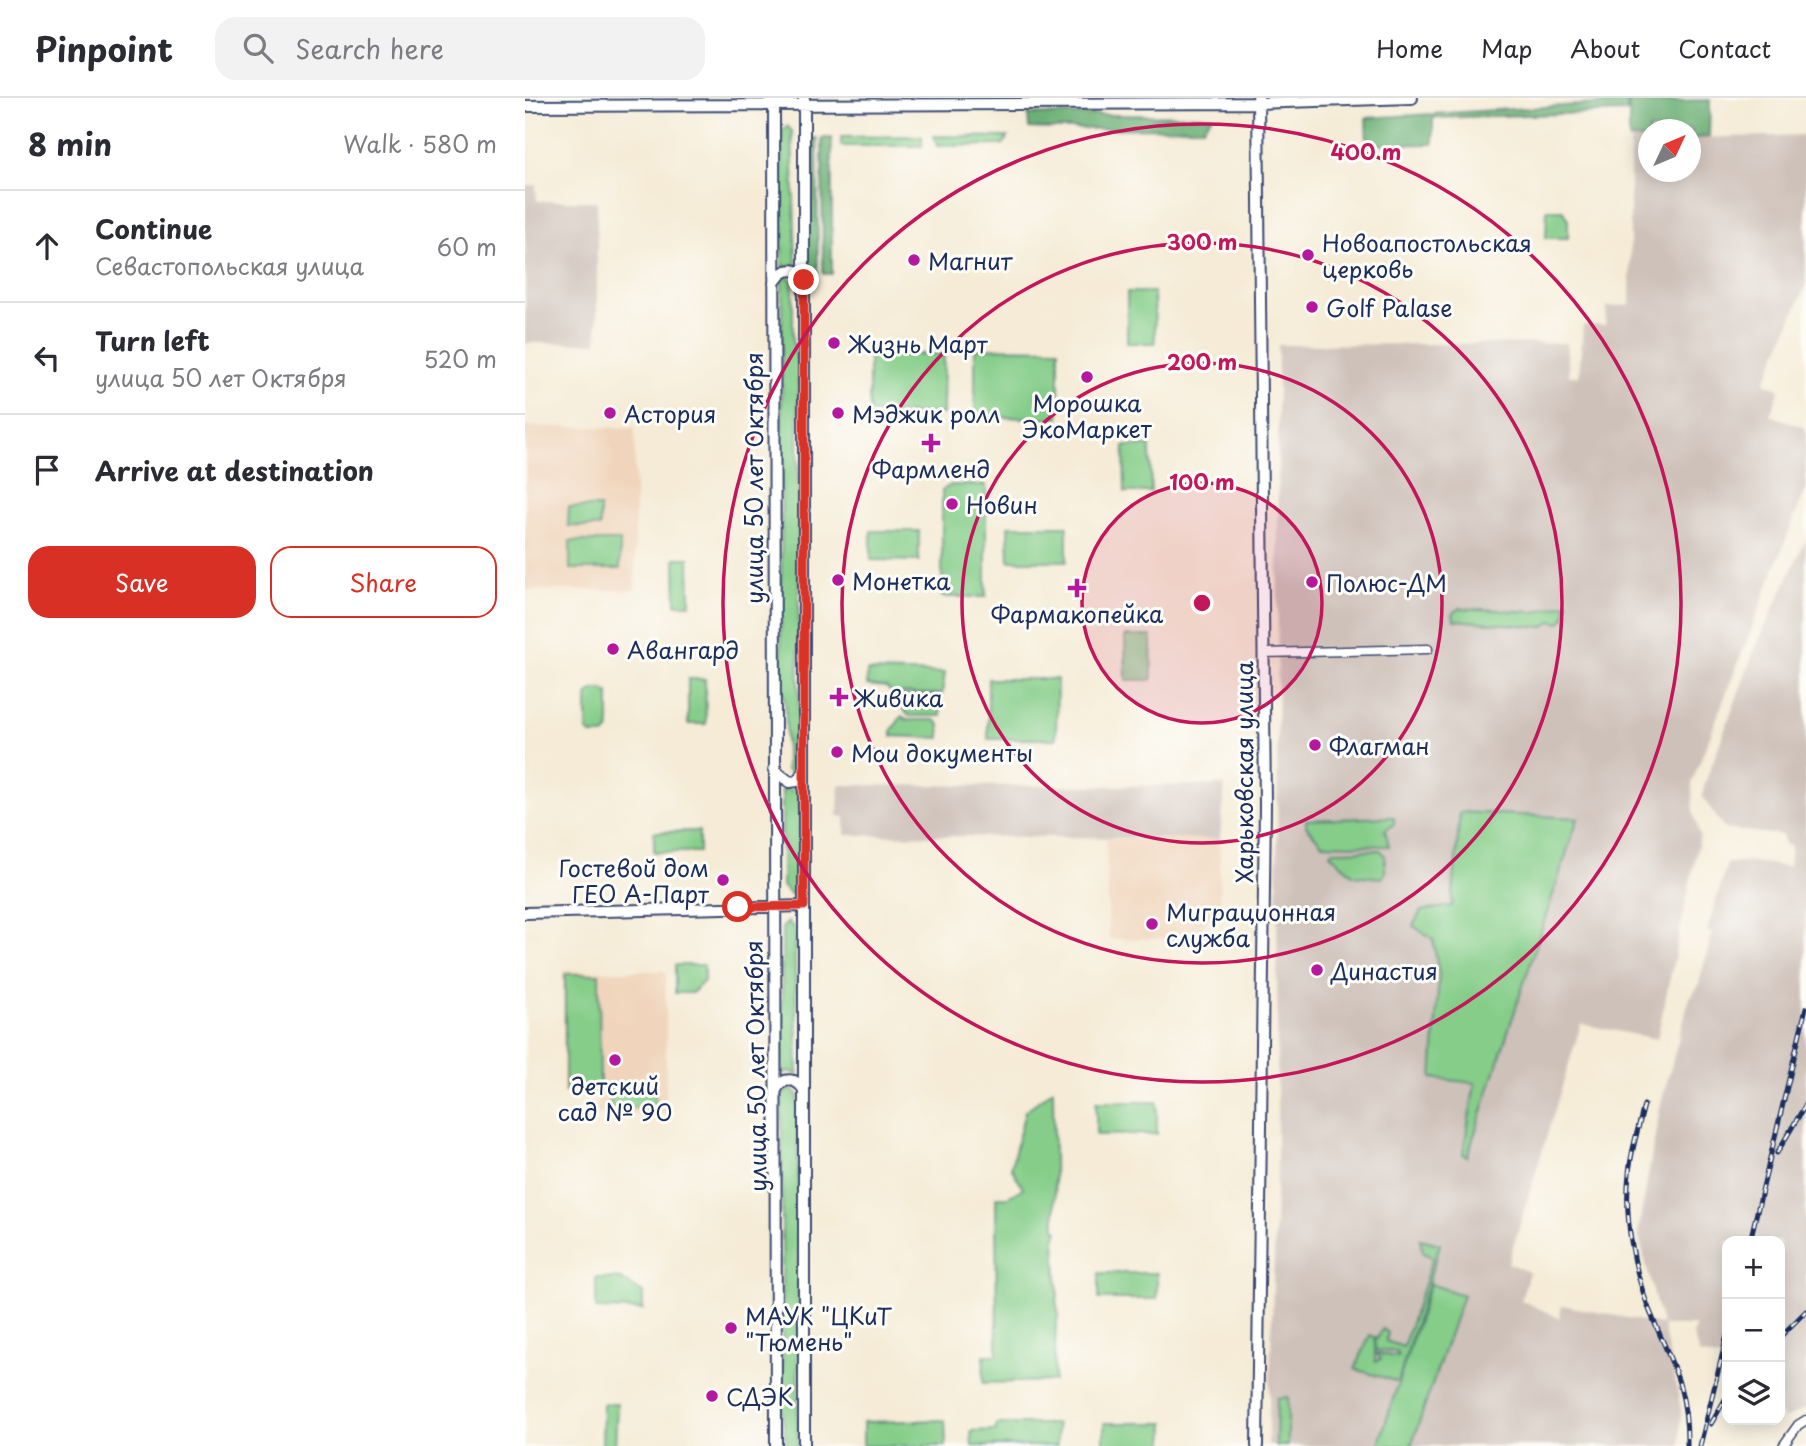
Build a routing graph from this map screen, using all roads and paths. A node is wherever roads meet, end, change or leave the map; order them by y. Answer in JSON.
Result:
{"nodes":[{"id":1,"x":1412,"y":98,"type":"edge"},
{"id":2,"x":1258,"y":100,"type":"edge"},
{"id":3,"x":774,"y":102,"type":"edge"},
{"id":4,"x":804,"y":102,"type":"edge"},
{"id":5,"x":525,"y":106,"type":"edge"},
{"id":6,"x":804,"y":280,"type":"junction"},
{"id":7,"x":774,"y":283,"type":"junction"},
{"id":8,"x":1428,"y":649,"type":"dead end"},
{"id":9,"x":1264,"y":653,"type":"junction"},
{"id":10,"x":774,"y":770,"type":"junction"},
{"id":11,"x":804,"y":771,"type":"junction"},
{"id":12,"x":775,"y":906,"type":"junction"},
{"id":13,"x":804,"y":906,"type":"junction"},
{"id":14,"x":525,"y":913,"type":"edge"},
{"id":15,"x":776,"y":1090,"type":"junction"},
{"id":16,"x":804,"y":1090,"type":"junction"},
{"id":17,"x":1806,"y":1420,"type":"edge"},
{"id":18,"x":776,"y":1446,"type":"edge"},
{"id":19,"x":804,"y":1446,"type":"edge"},
{"id":20,"x":1257,"y":1446,"type":"edge"},
{"id":21,"x":1783,"y":1446,"type":"edge"}],
"edges":[{"from":1,"to":2,"type":"main road"},
{"from":2,"to":4,"type":"main road"},
{"from":2,"to":9,"type":"main road","name":"Харьковская улица"},
{"from":3,"to":4,"type":"main road"},
{"from":3,"to":5,"type":"main road"},
{"from":3,"to":7,"type":"main road","name":"улица 50 лет Октября"},
{"from":4,"to":6,"type":"main road","name":"улица 50 лет Октября"},
{"from":6,"to":7,"type":"main road"},
{"from":6,"to":11,"type":"main road","name":"улица 50 лет Октября"},
{"from":7,"to":10,"type":"main road","name":"улица 50 лет Октября"},
{"from":8,"to":9,"type":"street"},
{"from":9,"to":20,"type":"main road","name":"Харьковская улица"},
{"from":10,"to":11,"type":"main road"},
{"from":10,"to":12,"type":"main road","name":"улица 50 лет Октября"},
{"from":11,"to":13,"type":"main road","name":"улица 50 лет Октября"},
{"from":12,"to":13,"type":"main road"},
{"from":12,"to":14,"type":"main road"},
{"from":12,"to":15,"type":"main road","name":"улица 50 лет Октября"},
{"from":13,"to":16,"type":"main road","name":"улица 50 лет Октября"},
{"from":15,"to":16,"type":"main road"},
{"from":15,"to":18,"type":"main road","name":"улица 50 лет Октября"},
{"from":16,"to":19,"type":"main road","name":"улица 50 лет Октября"},
{"from":17,"to":21,"type":"street"}]}
